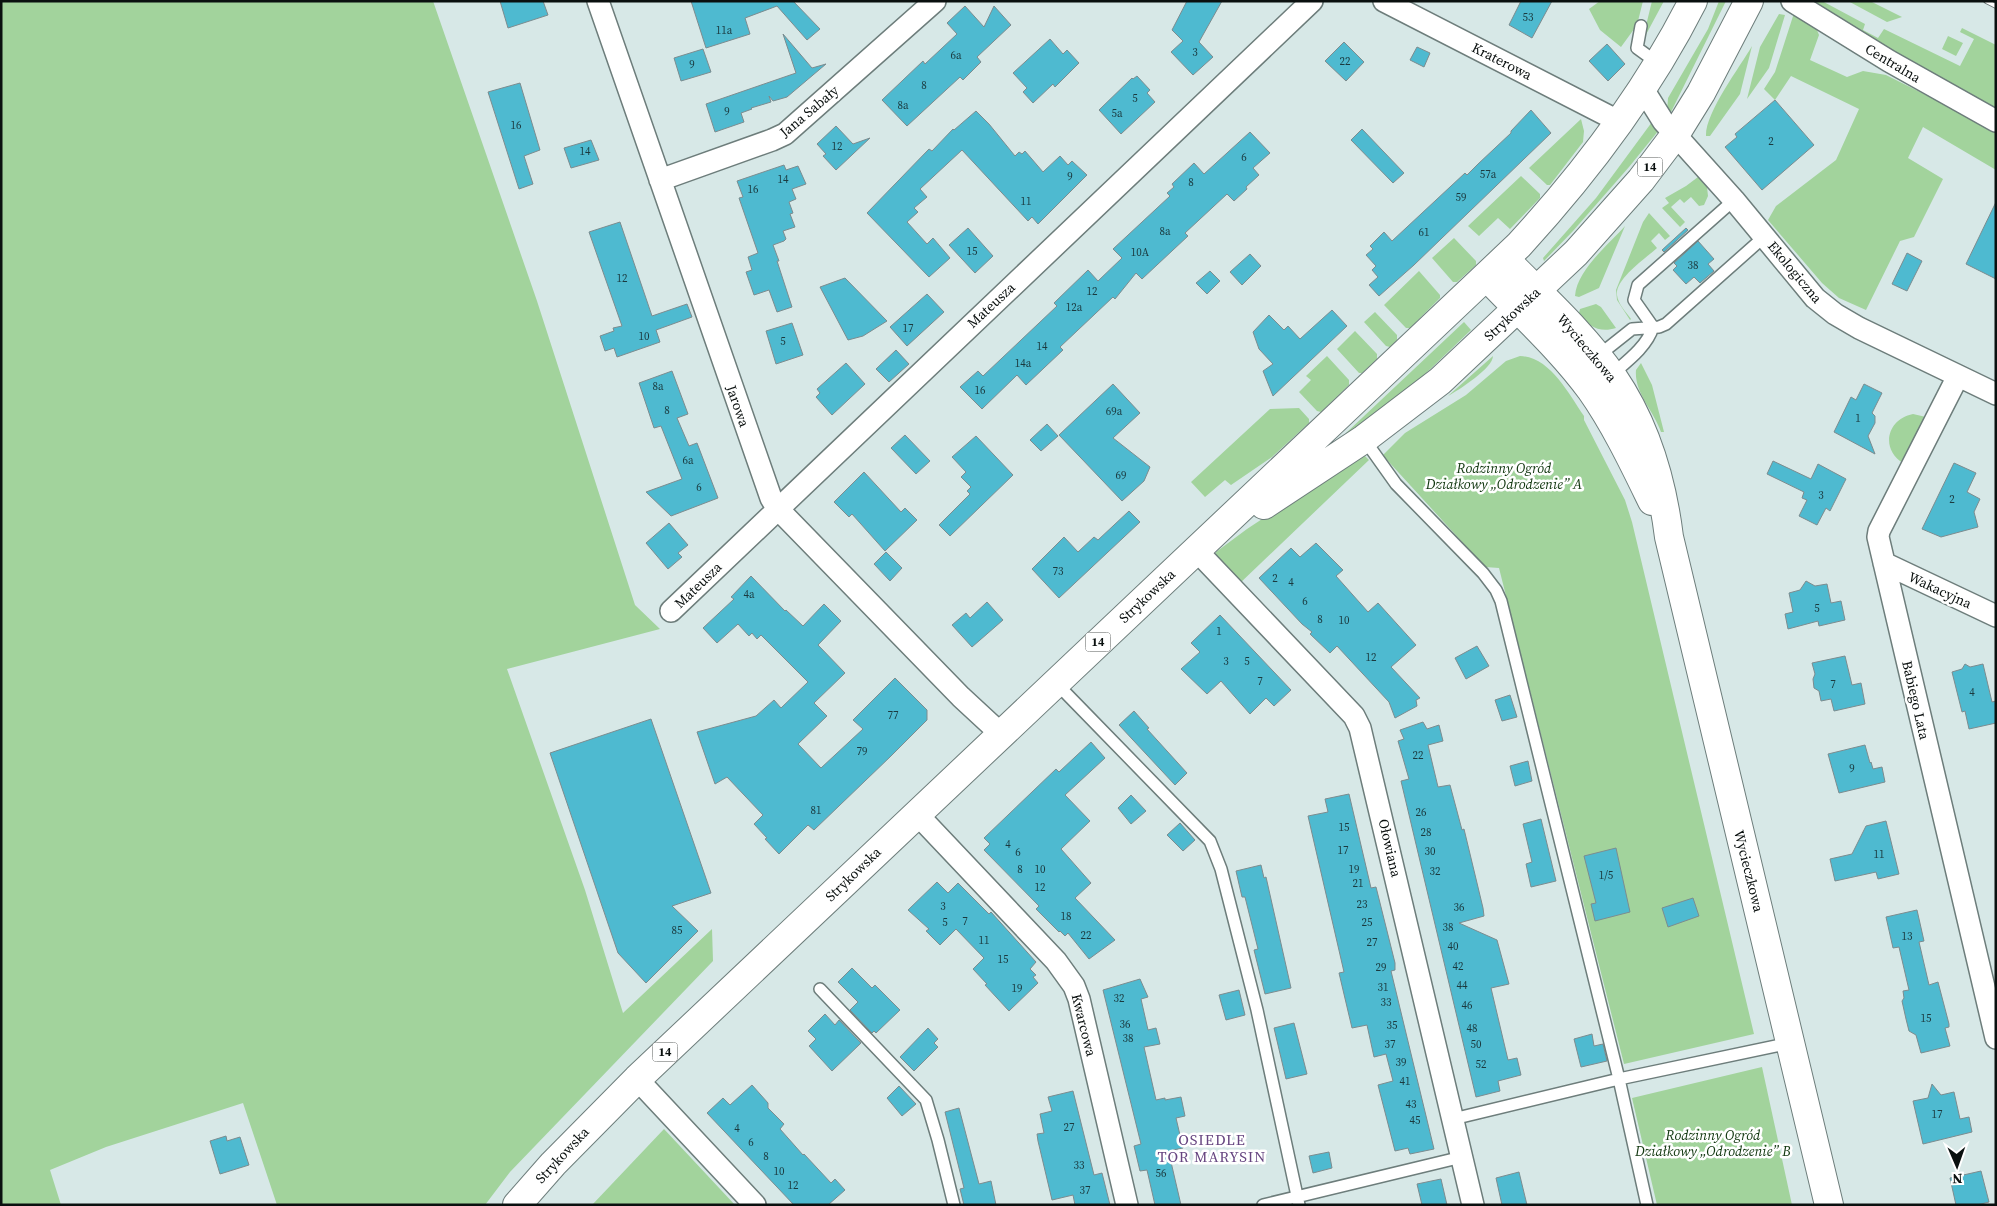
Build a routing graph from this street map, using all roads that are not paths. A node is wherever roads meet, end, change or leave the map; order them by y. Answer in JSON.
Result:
{"nodes":[{"id":1,"x":598,"y":1,"type":"edge"},
{"id":2,"x":935,"y":1,"type":"edge"},
{"id":3,"x":1312,"y":1,"type":"edge"},
{"id":4,"x":1384,"y":1,"type":"edge"},
{"id":5,"x":1693,"y":1,"type":"edge"},
{"id":6,"x":1749,"y":1,"type":"edge"},
{"id":7,"x":1792,"y":1,"type":"edge"},
{"id":8,"x":1641,"y":26,"type":"dead end"},
{"id":9,"x":1659,"y":64,"type":"junction"},
{"id":10,"x":1643,"y":89,"type":"junction"},
{"id":11,"x":1996,"y":121,"type":"edge"},
{"id":12,"x":1620,"y":122,"type":"junction"},
{"id":13,"x":1675,"y":135,"type":"junction"},
{"id":14,"x":660,"y":180,"type":"junction"},
{"id":15,"x":1734,"y":200,"type":"junction"},
{"id":16,"x":1765,"y":236,"type":"junction"},
{"id":17,"x":1496,"y":268,"type":"junction"},
{"id":18,"x":1527,"y":300,"type":"junction"},
{"id":19,"x":1653,"y":327,"type":"junction"},
{"id":20,"x":1592,"y":371,"type":"junction"},
{"id":21,"x":1958,"y":376,"type":"junction"},
{"id":22,"x":1996,"y":394,"type":"edge"},
{"id":23,"x":1364,"y":439,"type":"junction"},
{"id":24,"x":778,"y":508,"type":"junction"},
{"id":25,"x":1196,"y":550,"type":"junction"},
{"id":26,"x":1884,"y":563,"type":"junction"},
{"id":27,"x":672,"y":611,"type":"dead end"},
{"id":28,"x":1996,"y":616,"type":"edge"},
{"id":29,"x":1056,"y":682,"type":"junction"},
{"id":30,"x":1001,"y":734,"type":"junction"},
{"id":31,"x":916,"y":813,"type":"junction"},
{"id":32,"x":820,"y":989,"type":"dead end"},
{"id":33,"x":1996,"y":1038,"type":"edge"},
{"id":34,"x":1791,"y":1042,"type":"junction"},
{"id":35,"x":637,"y":1079,"type":"junction"},
{"id":36,"x":1619,"y":1079,"type":"junction"},
{"id":37,"x":1453,"y":1118,"type":"junction"},
{"id":38,"x":1462,"y":1157,"type":"junction"},
{"id":39,"x":1298,"y":1201,"type":"edge"},
{"id":40,"x":517,"y":1205,"type":"edge"},
{"id":41,"x":755,"y":1205,"type":"edge"},
{"id":42,"x":954,"y":1205,"type":"edge"},
{"id":43,"x":1127,"y":1205,"type":"edge"},
{"id":44,"x":1263,"y":1205,"type":"edge"},
{"id":45,"x":1474,"y":1205,"type":"edge"},
{"id":46,"x":1647,"y":1205,"type":"edge"},
{"id":47,"x":1829,"y":1205,"type":"edge"}],
"edges":[{"from":1,"to":14,"type":"street","name":"Jarowa"},
{"from":2,"to":14,"type":"street","name":"Jana Sabały"},
{"from":3,"to":24,"type":"street","name":"Mateusza"},
{"from":4,"to":12,"type":"street","name":"Kraterowa"},
{"from":5,"to":9,"type":"main road","name":"Strykowska","number":"14"},
{"from":6,"to":13,"type":"main road","name":"Strykowska","number":"14"},
{"from":7,"to":11,"type":"street","name":"Centralna"},
{"from":8,"to":9,"type":"lane"},
{"from":9,"to":10,"type":"main road","name":"Strykowska","number":"14"},
{"from":10,"to":12,"type":"main road","name":"Strykowska","number":"14"},
{"from":10,"to":13,"type":"street","name":"Ekologiczna"},
{"from":12,"to":17,"type":"main road","name":"Strykowska","number":"14"},
{"from":13,"to":15,"type":"street","name":"Ekologiczna"},
{"from":13,"to":18,"type":"main road","name":"Strykowska","number":"14"},
{"from":14,"to":24,"type":"street","name":"Jarowa"},
{"from":15,"to":16,"type":"street","name":"Ekologiczna"},
{"from":15,"to":19,"type":"lane"},
{"from":16,"to":19,"type":"lane"},
{"from":16,"to":21,"type":"street","name":"Ekologiczna"},
{"from":17,"to":18,"type":"main road","name":"Wycieczkowa"},
{"from":17,"to":25,"type":"main road","name":"Strykowska","number":"14"},
{"from":18,"to":20,"type":"main road","name":"Wycieczkowa"},
{"from":18,"to":23,"type":"main road","name":"Strykowska","number":"14"},
{"from":19,"to":20,"type":"lane"},
{"from":19,"to":20,"type":"lane"},
{"from":20,"to":34,"type":"main road","name":"Wycieczkowa"},
{"from":21,"to":22,"type":"street","name":"Ekologiczna"},
{"from":21,"to":26,"type":"street","name":"Babiego Lata"},
{"from":23,"to":25,"type":"main road","name":"Strykowska","number":"14"},
{"from":23,"to":36,"type":"lane"},
{"from":24,"to":27,"type":"street","name":"Mateusza"},
{"from":24,"to":30,"type":"street","name":"Jarowa"},
{"from":25,"to":29,"type":"main road","name":"Strykowska","number":"14"},
{"from":25,"to":37,"type":"street","name":"Ołowiana"},
{"from":26,"to":28,"type":"street","name":"Wakacyjna"},
{"from":26,"to":33,"type":"street","name":"Babiego Lata"},
{"from":29,"to":30,"type":"main road","name":"Strykowska","number":"14"},
{"from":29,"to":39,"type":"lane"},
{"from":30,"to":31,"type":"main road","name":"Strykowska","number":"14"},
{"from":31,"to":35,"type":"main road","name":"Strykowska","number":"14"},
{"from":31,"to":43,"type":"street","name":"Kwarcowa"},
{"from":32,"to":42,"type":"lane"},
{"from":34,"to":36,"type":"lane"},
{"from":34,"to":47,"type":"main road","name":"Wycieczkowa"},
{"from":35,"to":40,"type":"main road","name":"Strykowska","number":"14"},
{"from":35,"to":41,"type":"street"},
{"from":36,"to":37,"type":"lane"},
{"from":36,"to":46,"type":"lane"},
{"from":37,"to":38,"type":"street","name":"Ołowiana"},
{"from":38,"to":39,"type":"lane"},
{"from":38,"to":45,"type":"street","name":"Ołowiana"},
{"from":39,"to":44,"type":"lane"}]}
